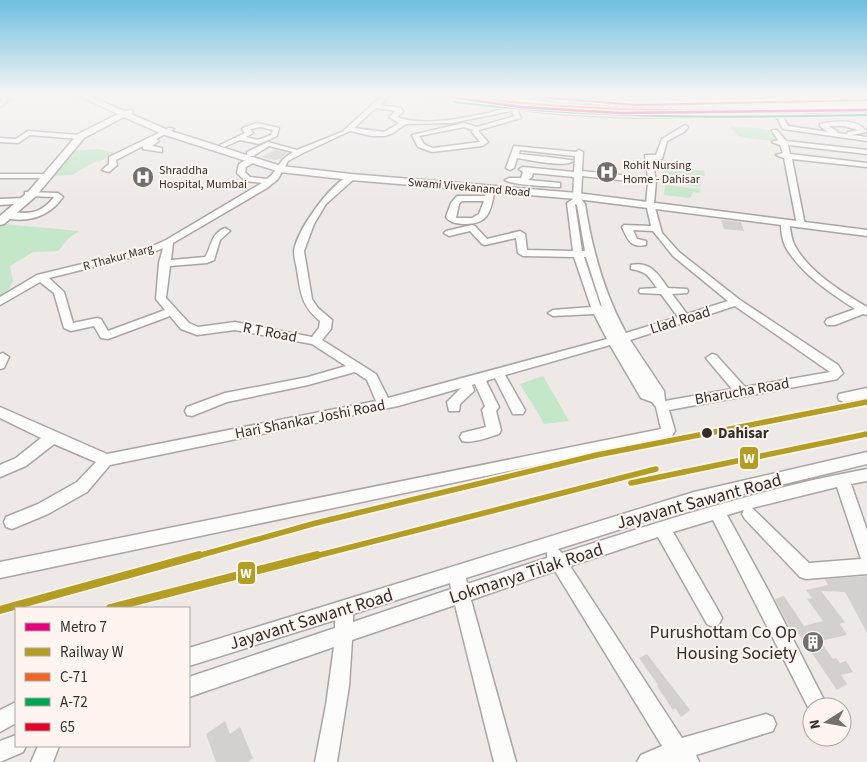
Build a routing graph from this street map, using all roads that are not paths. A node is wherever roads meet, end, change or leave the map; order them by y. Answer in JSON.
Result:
{"nodes":[{"id":1,"x":775,"y":131,"type":"dead end"},
{"id":2,"x":89,"y":132,"type":"edge"},
{"id":3,"x":169,"y":132,"type":"edge"},
{"id":4,"x":169,"y":132,"type":"edge"},
{"id":5,"x":172,"y":132,"type":"edge"},
{"id":6,"x":249,"y":132,"type":"edge"},
{"id":7,"x":276,"y":132,"type":"edge"},
{"id":8,"x":345,"y":132,"type":"edge"},
{"id":9,"x":366,"y":132,"type":"edge"},
{"id":10,"x":393,"y":132,"type":"edge"},
{"id":11,"x":431,"y":132,"type":"edge"},
{"id":12,"x":476,"y":132,"type":"edge"},
{"id":13,"x":681,"y":132,"type":"edge"},
{"id":14,"x":817,"y":132,"type":"edge"},
{"id":15,"x":834,"y":132,"type":"edge"},
{"id":16,"x":864,"y":132,"type":"edge"},
{"id":17,"x":846,"y":134,"type":"junction"},
{"id":18,"x":830,"y":135,"type":"junction"},
{"id":19,"x":867,"y":136,"type":"edge"},
{"id":20,"x":78,"y":137,"type":"junction"},
{"id":21,"x":240,"y":138,"type":"junction"},
{"id":22,"x":1,"y":140,"type":"edge"},
{"id":23,"x":780,"y":141,"type":"junction"},
{"id":24,"x":218,"y":145,"type":"junction"},
{"id":25,"x":862,"y":147,"type":"edge"},
{"id":26,"x":159,"y":150,"type":"dead end"},
{"id":27,"x":293,"y":150,"type":"dead end"},
{"id":28,"x":514,"y":155,"type":"junction"},
{"id":29,"x":578,"y":156,"type":"junction"},
{"id":30,"x":784,"y":156,"type":"junction"},
{"id":31,"x":251,"y":157,"type":"junction"},
{"id":32,"x":563,"y":161,"type":"junction"},
{"id":33,"x":281,"y":167,"type":"junction"},
{"id":34,"x":867,"y":167,"type":"edge"},
{"id":35,"x":106,"y":170,"type":"dead end"},
{"id":36,"x":551,"y":171,"type":"junction"},
{"id":37,"x":577,"y":174,"type":"junction"},
{"id":38,"x":0,"y":176,"type":"edge"},
{"id":39,"x":45,"y":176,"type":"junction"},
{"id":40,"x":351,"y":177,"type":"junction"},
{"id":41,"x":509,"y":180,"type":"dead end"},
{"id":42,"x":269,"y":182,"type":"junction"},
{"id":43,"x":652,"y":182,"type":"junction"},
{"id":44,"x":461,"y":185,"type":"junction"},
{"id":45,"x":550,"y":186,"type":"junction"},
{"id":46,"x":577,"y":196,"type":"junction"},
{"id":47,"x":457,"y":197,"type":"dead end"},
{"id":48,"x":27,"y":198,"type":"junction"},
{"id":49,"x":0,"y":202,"type":"edge"},
{"id":50,"x":650,"y":202,"type":"junction"},
{"id":51,"x":2,"y":219,"type":"edge"},
{"id":52,"x":794,"y":222,"type":"junction"},
{"id":53,"x":867,"y":228,"type":"edge"},
{"id":54,"x":656,"y":229,"type":"junction"},
{"id":55,"x":225,"y":231,"type":"dead end"},
{"id":56,"x":449,"y":233,"type":"dead end"},
{"id":57,"x":867,"y":233,"type":"edge"},
{"id":58,"x":169,"y":242,"type":"junction"},
{"id":59,"x":643,"y":243,"type":"dead end"},
{"id":60,"x":578,"y":254,"type":"junction"},
{"id":61,"x":590,"y":254,"type":"junction"},
{"id":62,"x":164,"y":263,"type":"junction"},
{"id":63,"x":635,"y":267,"type":"dead end"},
{"id":64,"x":41,"y":276,"type":"junction"},
{"id":65,"x":644,"y":291,"type":"dead end"},
{"id":66,"x":664,"y":291,"type":"junction"},
{"id":67,"x":684,"y":291,"type":"dead end"},
{"id":68,"x":0,"y":302,"type":"edge"},
{"id":69,"x":736,"y":302,"type":"junction"},
{"id":70,"x":598,"y":310,"type":"junction"},
{"id":71,"x":610,"y":310,"type":"junction"},
{"id":72,"x":865,"y":311,"type":"edge"},
{"id":73,"x":173,"y":312,"type":"junction"},
{"id":74,"x":553,"y":313,"type":"dead end"},
{"id":75,"x":684,"y":317,"type":"junction"},
{"id":76,"x":659,"y":320,"type":"dead end"},
{"id":77,"x":830,"y":322,"type":"dead end"},
{"id":78,"x":618,"y":339,"type":"junction"},
{"id":79,"x":316,"y":341,"type":"junction"},
{"id":80,"x":712,"y":358,"type":"dead end"},
{"id":81,"x":357,"y":366,"type":"junction"},
{"id":82,"x":498,"y":373,"type":"junction"},
{"id":83,"x":480,"y":378,"type":"junction"},
{"id":84,"x":466,"y":387,"type":"junction"},
{"id":85,"x":741,"y":391,"type":"junction"},
{"id":86,"x":486,"y":392,"type":"junction"},
{"id":87,"x":867,"y":393,"type":"edge"},
{"id":88,"x":844,"y":397,"type":"dead end"},
{"id":89,"x":660,"y":402,"type":"junction"},
{"id":90,"x":384,"y":404,"type":"junction"},
{"id":91,"x":454,"y":408,"type":"dead end"},
{"id":92,"x":518,"y":410,"type":"dead end"},
{"id":93,"x":192,"y":411,"type":"dead end"},
{"id":94,"x":0,"y":412,"type":"edge"},
{"id":95,"x":52,"y":437,"type":"junction"},
{"id":96,"x":467,"y":437,"type":"dead end"},
{"id":97,"x":867,"y":458,"type":"edge"},
{"id":98,"x":106,"y":460,"type":"junction"},
{"id":99,"x":0,"y":471,"type":"edge"},
{"id":100,"x":867,"y":475,"type":"edge"},
{"id":101,"x":842,"y":479,"type":"junction"},
{"id":102,"x":716,"y":511,"type":"junction"},
{"id":103,"x":750,"y":514,"type":"dead end"},
{"id":104,"x":12,"y":522,"type":"dead end"},
{"id":105,"x":662,"y":529,"type":"junction"},
{"id":106,"x":549,"y":545,"type":"junction"},
{"id":107,"x":867,"y":554,"type":"edge"},
{"id":108,"x":558,"y":562,"type":"junction"},
{"id":109,"x":867,"y":566,"type":"edge"},
{"id":110,"x":0,"y":570,"type":"edge"},
{"id":111,"x":456,"y":574,"type":"junction"},
{"id":112,"x":462,"y":594,"type":"junction"},
{"id":113,"x":344,"y":608,"type":"junction"},
{"id":114,"x":713,"y":618,"type":"dead end"},
{"id":115,"x":344,"y":635,"type":"junction"},
{"id":116,"x":190,"y":657,"type":"edge"},
{"id":117,"x":190,"y":686,"type":"edge"},
{"id":118,"x":811,"y":697,"type":"edge"},
{"id":119,"x":15,"y":713,"type":"edge"},
{"id":120,"x":0,"y":722,"type":"edge"},
{"id":121,"x":766,"y":724,"type":"dead end"},
{"id":122,"x":15,"y":744,"type":"edge"},
{"id":123,"x":49,"y":747,"type":"edge"},
{"id":124,"x":0,"y":752,"type":"edge"},
{"id":125,"x":682,"y":756,"type":"edge"},
{"id":126,"x":42,"y":762,"type":"edge"},
{"id":127,"x":326,"y":762,"type":"edge"},
{"id":128,"x":505,"y":762,"type":"edge"},
{"id":129,"x":648,"y":762,"type":"edge"}],
"edges":[{"from":1,"to":23,"type":"street"},
{"from":2,"to":20,"type":"main road"},
{"from":3,"to":26,"type":"street"},
{"from":4,"to":35,"type":"street"},
{"from":5,"to":24,"type":"main road","name":"Swami Vivekanand Road"},
{"from":6,"to":21,"type":"street"},
{"from":7,"to":21,"type":"street"},
{"from":8,"to":33,"type":"street","name":"R Thakur Marg"},
{"from":9,"to":10,"type":"street"},
{"from":11,"to":12,"type":"street"},
{"from":13,"to":43,"type":"street"},
{"from":14,"to":18,"type":"street"},
{"from":15,"to":17,"type":"street"},
{"from":16,"to":17,"type":"street"},
{"from":17,"to":18,"type":"street"},
{"from":17,"to":19,"type":"street"},
{"from":18,"to":25,"type":"street"},
{"from":20,"to":22,"type":"street"},
{"from":20,"to":39,"type":"main road"},
{"from":21,"to":24,"type":"street"},
{"from":23,"to":25,"type":"street"},
{"from":23,"to":30,"type":"street"},
{"from":24,"to":31,"type":"main road","name":"Swami Vivekanand Road"},
{"from":27,"to":31,"type":"street"},
{"from":28,"to":29,"type":"street"},
{"from":28,"to":32,"type":"street"},
{"from":28,"to":41,"type":"street"},
{"from":29,"to":32,"type":"street"},
{"from":29,"to":37,"type":"street"},
{"from":30,"to":34,"type":"street"},
{"from":30,"to":52,"type":"street"},
{"from":31,"to":33,"type":"main road","name":"Swami Vivekanand Road"},
{"from":31,"to":42,"type":"street"},
{"from":32,"to":36,"type":"street"},
{"from":33,"to":40,"type":"main road","name":"Swami Vivekanand Road"},
{"from":33,"to":42,"type":"street","name":"R Thakur Marg"},
{"from":33,"to":45,"type":"main road","name":"Swami Vivekanand Road"},
{"from":36,"to":37,"type":"street"},
{"from":36,"to":45,"type":"street"},
{"from":36,"to":45,"type":"street"},
{"from":37,"to":43,"type":"street"},
{"from":37,"to":46,"type":"street"},
{"from":38,"to":39,"type":"street"},
{"from":39,"to":48,"type":"main road"},
{"from":40,"to":44,"type":"main road","name":"Swami Vivekanand Road"},
{"from":40,"to":79,"type":"street"},
{"from":42,"to":58,"type":"street","name":"R Thakur Marg"},
{"from":43,"to":50,"type":"street"},
{"from":44,"to":46,"type":"main road","name":"Swami Vivekanand Road"},
{"from":44,"to":47,"type":"street"},
{"from":45,"to":46,"type":"main road","name":"Swami Vivekanand Road"},
{"from":46,"to":50,"type":"main road","name":"Swami Vivekanand Road"},
{"from":46,"to":60,"type":"street"},
{"from":46,"to":61,"type":"street"},
{"from":48,"to":49,"type":"street"},
{"from":48,"to":51,"type":"main road"},
{"from":48,"to":51,"type":"street"},
{"from":50,"to":52,"type":"main road","name":"Swami Vivekanand Road"},
{"from":50,"to":54,"type":"street","name":"Bharucha Road"},
{"from":52,"to":53,"type":"main road","name":"Swami Vivekanand Road"},
{"from":52,"to":57,"type":"main road","name":"Swami Vivekanand Road"},
{"from":52,"to":72,"type":"street"},
{"from":54,"to":59,"type":"street"},
{"from":54,"to":69,"type":"street","name":"Bharucha Road"},
{"from":55,"to":62,"type":"street"},
{"from":56,"to":60,"type":"street"},
{"from":58,"to":62,"type":"street"},
{"from":58,"to":64,"type":"street","name":"R Thakur Marg"},
{"from":60,"to":61,"type":"street"},
{"from":60,"to":70,"type":"street"},
{"from":61,"to":71,"type":"street"},
{"from":62,"to":73,"type":"street","name":"R T Road"},
{"from":63,"to":66,"type":"street"},
{"from":64,"to":68,"type":"street","name":"R Thakur Marg"},
{"from":64,"to":73,"type":"street"},
{"from":65,"to":66,"type":"street"},
{"from":66,"to":67,"type":"street"},
{"from":66,"to":75,"type":"street"},
{"from":69,"to":75,"type":"street","name":"Llad Road"},
{"from":69,"to":85,"type":"street","name":"Bharucha Road"},
{"from":70,"to":71,"type":"street"},
{"from":70,"to":74,"type":"street"},
{"from":70,"to":78,"type":"street"},
{"from":71,"to":78,"type":"street"},
{"from":72,"to":77,"type":"street"},
{"from":73,"to":79,"type":"street","name":"R T Road"},
{"from":75,"to":76,"type":"street"},
{"from":75,"to":78,"type":"street","name":"Llad Road"},
{"from":78,"to":82,"type":"street","name":"Hari Shankar Joshi Road"},
{"from":78,"to":89,"type":"street"},
{"from":79,"to":81,"type":"street"},
{"from":80,"to":85,"type":"street"},
{"from":81,"to":90,"type":"street"},
{"from":81,"to":93,"type":"street"},
{"from":82,"to":83,"type":"street","name":"Hari Shankar Joshi Road"},
{"from":82,"to":92,"type":"street"},
{"from":83,"to":84,"type":"street","name":"Hari Shankar Joshi Road"},
{"from":83,"to":86,"type":"street"},
{"from":84,"to":86,"type":"street"},
{"from":84,"to":90,"type":"street","name":"Hari Shankar Joshi Road"},
{"from":84,"to":91,"type":"street"},
{"from":85,"to":89,"type":"street","name":"Bharucha Road"},
{"from":86,"to":96,"type":"street"},
{"from":87,"to":88,"type":"street"},
{"from":89,"to":110,"type":"street"},
{"from":90,"to":98,"type":"street","name":"Hari Shankar Joshi Road"},
{"from":94,"to":95,"type":"street"},
{"from":95,"to":98,"type":"street"},
{"from":95,"to":99,"type":"street"},
{"from":97,"to":106,"type":"street","name":"Jayavant Sawant Road"},
{"from":98,"to":104,"type":"street"},
{"from":100,"to":101,"type":"street","name":"Lokmanya Tilak Road"},
{"from":101,"to":102,"type":"street","name":"Lokmanya Tilak Road"},
{"from":101,"to":107,"type":"street"},
{"from":102,"to":105,"type":"street","name":"Lokmanya Tilak Road"},
{"from":102,"to":118,"type":"street"},
{"from":103,"to":109,"type":"street"},
{"from":105,"to":108,"type":"street","name":"Lokmanya Tilak Road"},
{"from":105,"to":114,"type":"street"},
{"from":106,"to":108,"type":"street"},
{"from":106,"to":111,"type":"street","name":"Jayavant Sawant Road"},
{"from":108,"to":112,"type":"street","name":"Lokmanya Tilak Road"},
{"from":108,"to":125,"type":"street"},
{"from":111,"to":112,"type":"street"},
{"from":111,"to":113,"type":"street","name":"Jayavant Sawant Road"},
{"from":112,"to":115,"type":"street","name":"Lokmanya Tilak Road"},
{"from":112,"to":128,"type":"street"},
{"from":113,"to":115,"type":"street"},
{"from":113,"to":116,"type":"street","name":"Jayavant Sawant Road"},
{"from":115,"to":117,"type":"street","name":"Lokmanya Tilak Road"},
{"from":115,"to":127,"type":"street"},
{"from":119,"to":120,"type":"street"},
{"from":121,"to":125,"type":"street"},
{"from":122,"to":124,"type":"street"},
{"from":123,"to":126,"type":"street"},
{"from":125,"to":129,"type":"street"}]}
